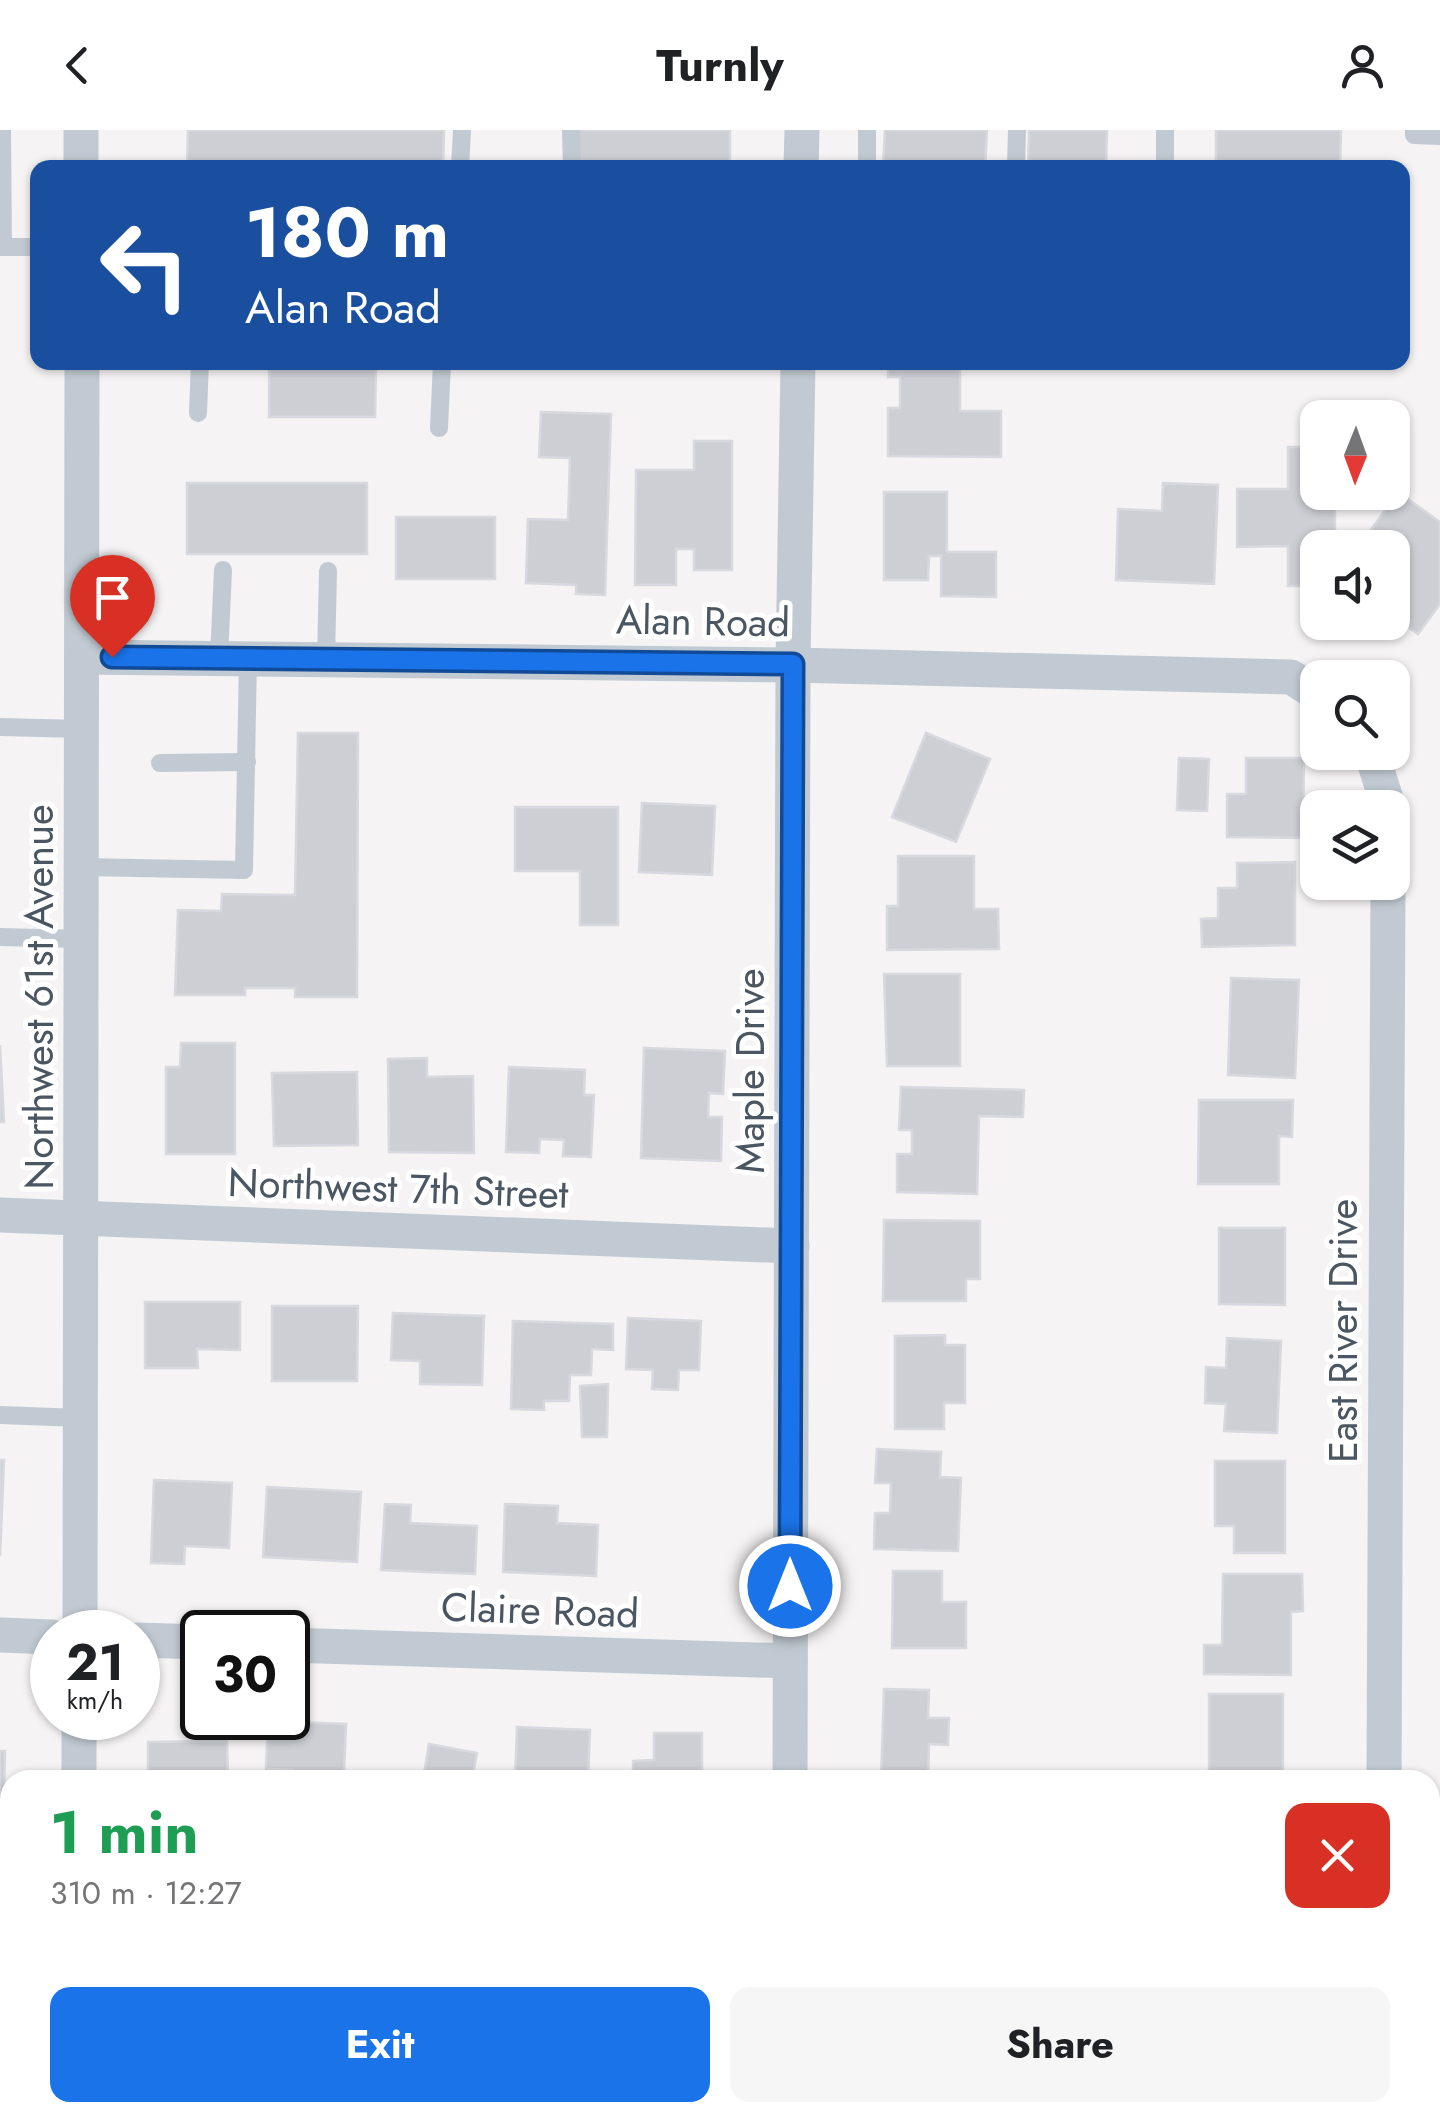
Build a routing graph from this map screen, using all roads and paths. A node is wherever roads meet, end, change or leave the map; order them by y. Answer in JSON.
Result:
{"nodes":[{"id":1,"x":2,"y":130,"type":"edge"},
{"id":2,"x":80,"y":130,"type":"edge"},
{"id":3,"x":462,"y":130,"type":"edge"},
{"id":4,"x":571,"y":130,"type":"edge"},
{"id":5,"x":802,"y":130,"type":"edge"},
{"id":6,"x":867,"y":130,"type":"edge"},
{"id":7,"x":1016,"y":130,"type":"edge"},
{"id":8,"x":1165,"y":130,"type":"edge"},
{"id":9,"x":1414,"y":130,"type":"edge"},
{"id":10,"x":1440,"y":136,"type":"edge"},
{"id":11,"x":81,"y":160,"type":"edge"},
{"id":12,"x":460,"y":160,"type":"edge"},
{"id":13,"x":572,"y":160,"type":"edge"},
{"id":14,"x":801,"y":160,"type":"edge"},
{"id":15,"x":868,"y":160,"type":"edge"},
{"id":16,"x":1016,"y":160,"type":"edge"},
{"id":17,"x":1165,"y":160,"type":"edge"},
{"id":18,"x":1,"y":247,"type":"edge"},
{"id":19,"x":30,"y":247,"type":"edge"},
{"id":20,"x":82,"y":370,"type":"edge"},
{"id":21,"x":200,"y":370,"type":"edge"},
{"id":22,"x":442,"y":370,"type":"edge"},
{"id":23,"x":798,"y":370,"type":"edge"},
{"id":24,"x":198,"y":413,"type":"dead end"},
{"id":25,"x":439,"y":428,"type":"dead end"},
{"id":26,"x":222,"y":570,"type":"dead end"},
{"id":27,"x":328,"y":571,"type":"dead end"},
{"id":28,"x":84,"y":657,"type":"junction"},
{"id":29,"x":234,"y":658,"type":"junction"},
{"id":30,"x":326,"y":659,"type":"junction"},
{"id":31,"x":793,"y":664,"type":"junction"},
{"id":32,"x":1300,"y":683,"type":"edge"},
{"id":33,"x":0,"y":727,"type":"edge"},
{"id":34,"x":83,"y":729,"type":"junction"},
{"id":35,"x":160,"y":762,"type":"dead end"},
{"id":36,"x":247,"y":762,"type":"junction"},
{"id":37,"x":82,"y":867,"type":"junction"},
{"id":38,"x":1388,"y":900,"type":"edge"},
{"id":39,"x":0,"y":937,"type":"edge"},
{"id":40,"x":82,"y":939,"type":"junction"},
{"id":41,"x":0,"y":1215,"type":"edge"},
{"id":42,"x":80,"y":1217,"type":"junction"},
{"id":43,"x":792,"y":1246,"type":"junction"},
{"id":44,"x":0,"y":1415,"type":"edge"},
{"id":45,"x":80,"y":1418,"type":"junction"},
{"id":46,"x":80,"y":1610,"type":"edge"},
{"id":47,"x":0,"y":1636,"type":"edge"},
{"id":48,"x":30,"y":1637,"type":"edge"},
{"id":49,"x":310,"y":1646,"type":"edge"},
{"id":50,"x":790,"y":1661,"type":"junction"},
{"id":51,"x":79,"y":1740,"type":"edge"},
{"id":52,"x":79,"y":1770,"type":"edge"},
{"id":53,"x":790,"y":1770,"type":"edge"},
{"id":54,"x":1384,"y":1770,"type":"edge"}],
"edges":[{"from":1,"to":18,"type":"lane"},
{"from":2,"to":11,"type":"street"},
{"from":3,"to":12,"type":"lane"},
{"from":4,"to":13,"type":"lane"},
{"from":5,"to":14,"type":"street"},
{"from":6,"to":15,"type":"lane"},
{"from":7,"to":16,"type":"lane"},
{"from":8,"to":17,"type":"lane"},
{"from":9,"to":10,"type":"lane"},
{"from":18,"to":19,"type":"lane"},
{"from":20,"to":28,"type":"street","name":"Northwest 61st Avenue"},
{"from":21,"to":24,"type":"lane"},
{"from":22,"to":25,"type":"lane"},
{"from":23,"to":31,"type":"street","name":"Maple Drive"},
{"from":26,"to":29,"type":"lane"},
{"from":27,"to":30,"type":"lane"},
{"from":28,"to":29,"type":"street","name":"Alan Road"},
{"from":28,"to":34,"type":"street","name":"Northwest 61st Avenue"},
{"from":29,"to":30,"type":"street","name":"Alan Road"},
{"from":29,"to":36,"type":"lane"},
{"from":30,"to":31,"type":"street","name":"Alan Road"},
{"from":31,"to":32,"type":"street","name":"Alan Road"},
{"from":31,"to":43,"type":"street","name":"Maple Drive"},
{"from":33,"to":34,"type":"lane"},
{"from":34,"to":37,"type":"street","name":"Northwest 61st Avenue"},
{"from":35,"to":36,"type":"lane"},
{"from":36,"to":37,"type":"lane"},
{"from":37,"to":40,"type":"street","name":"Northwest 61st Avenue"},
{"from":38,"to":54,"type":"street","name":"East River Drive"},
{"from":39,"to":40,"type":"lane"},
{"from":40,"to":42,"type":"street","name":"Northwest 61st Avenue"},
{"from":41,"to":42,"type":"street","name":"Northwest 7th Street"},
{"from":42,"to":43,"type":"street","name":"Northwest 7th Street"},
{"from":42,"to":45,"type":"street","name":"Northwest 61st Avenue"},
{"from":43,"to":50,"type":"street","name":"Maple Drive"},
{"from":44,"to":45,"type":"lane"},
{"from":45,"to":46,"type":"street","name":"Northwest 61st Avenue"},
{"from":47,"to":48,"type":"street"},
{"from":49,"to":50,"type":"street","name":"Claire Road"},
{"from":50,"to":53,"type":"street","name":"Maple Drive"},
{"from":51,"to":52,"type":"street"}]}
